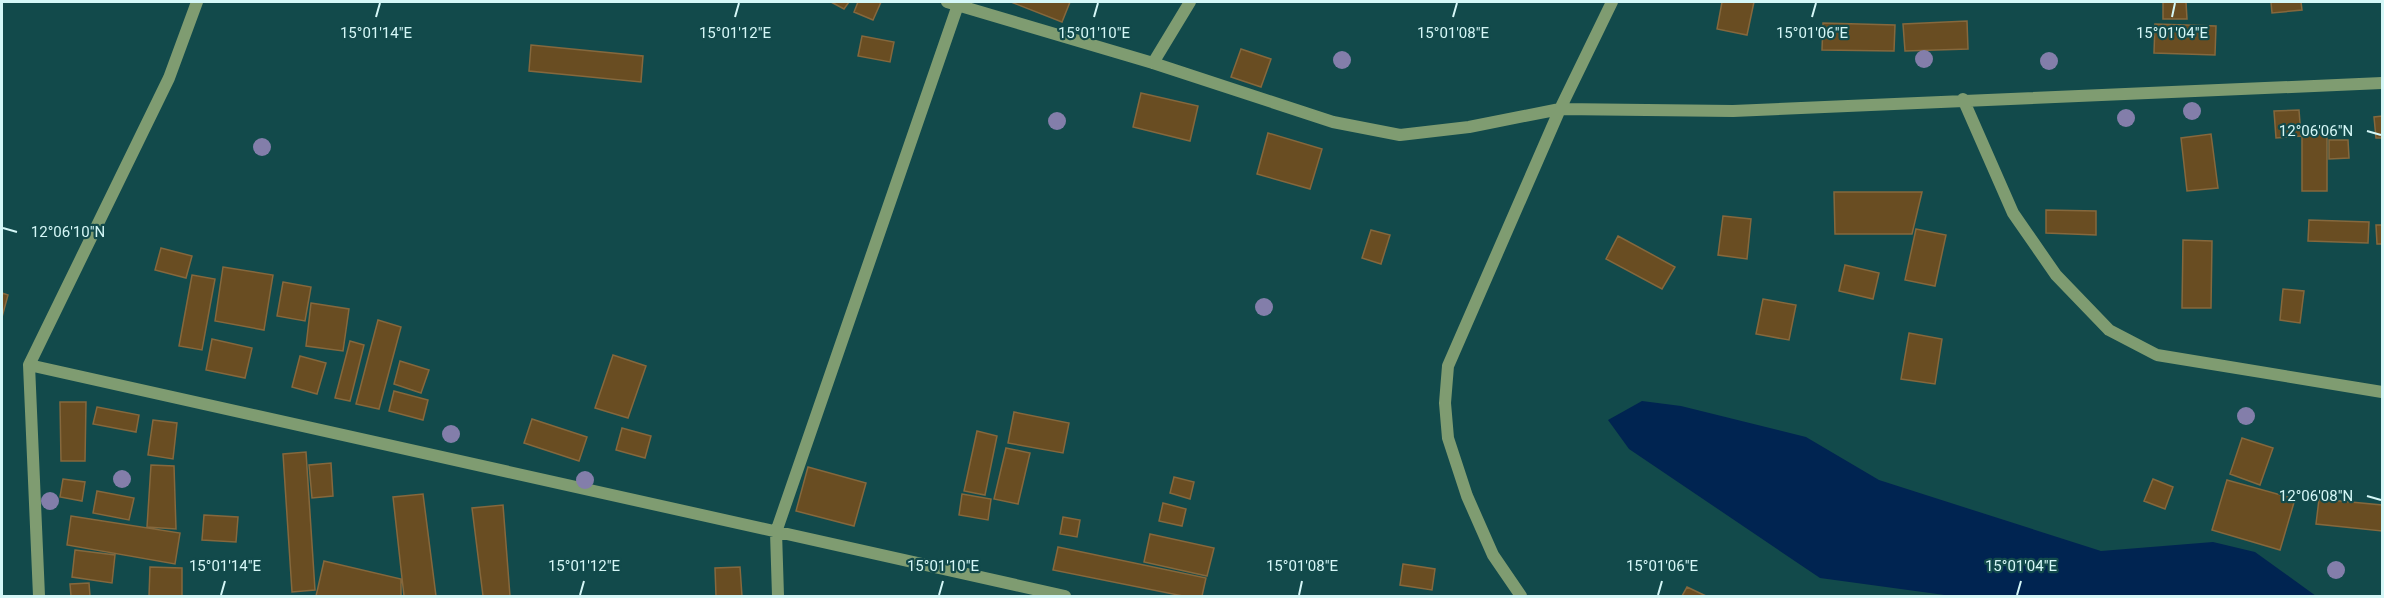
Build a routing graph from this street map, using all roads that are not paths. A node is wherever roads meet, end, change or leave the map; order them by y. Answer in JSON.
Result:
{"nodes":[{"id":1,"x":197,"y":2,"type":"edge"},
{"id":2,"x":1190,"y":2,"type":"edge"},
{"id":3,"x":1612,"y":2,"type":"edge"},
{"id":4,"x":955,"y":3,"type":"edge"},
{"id":5,"x":1153,"y":63,"type":"junction"},
{"id":6,"x":2382,"y":83,"type":"edge"},
{"id":7,"x":1964,"y":99,"type":"junction"},
{"id":8,"x":1560,"y":109,"type":"junction"},
{"id":9,"x":29,"y":365,"type":"junction"},
{"id":10,"x":2382,"y":392,"type":"edge"},
{"id":11,"x":776,"y":532,"type":"junction"},
{"id":12,"x":39,"y":597,"type":"edge"},
{"id":13,"x":778,"y":597,"type":"edge"},
{"id":14,"x":1065,"y":597,"type":"edge"},
{"id":15,"x":1521,"y":597,"type":"edge"}],
"edges":[{"from":1,"to":9,"type":"street"},
{"from":2,"to":5,"type":"street"},
{"from":3,"to":8,"type":"street"},
{"from":4,"to":5,"type":"street"},
{"from":4,"to":11,"type":"street"},
{"from":5,"to":8,"type":"street"},
{"from":6,"to":7,"type":"street"},
{"from":7,"to":8,"type":"street"},
{"from":7,"to":10,"type":"street"},
{"from":8,"to":15,"type":"street"},
{"from":9,"to":11,"type":"street"},
{"from":9,"to":12,"type":"street"},
{"from":11,"to":13,"type":"street"},
{"from":11,"to":14,"type":"street"}]}
